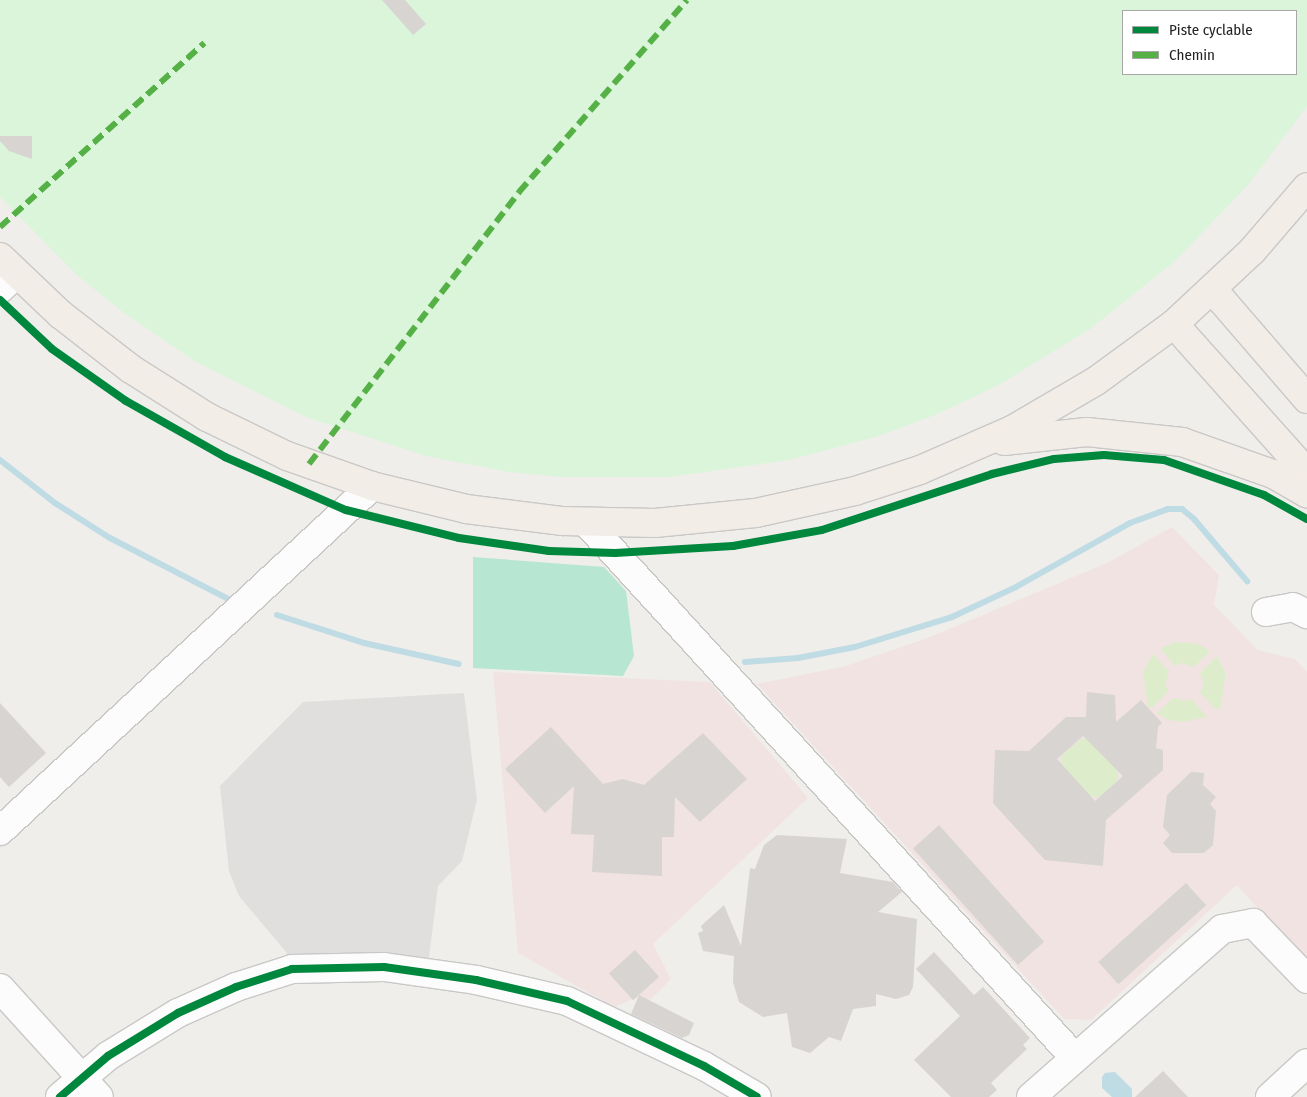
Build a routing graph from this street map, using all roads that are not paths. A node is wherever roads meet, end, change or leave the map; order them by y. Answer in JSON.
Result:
{"nodes":[{"id":1,"x":1307,"y":187,"type":"edge"},
{"id":2,"x":5,"y":273,"type":"edge"},
{"id":3,"x":1213,"y":290,"type":"junction"},
{"id":4,"x":1174,"y":324,"type":"junction"},
{"id":5,"x":1307,"y":399,"type":"edge"},
{"id":6,"x":983,"y":444,"type":"junction"},
{"id":7,"x":1307,"y":473,"type":"edge"},
{"id":8,"x":372,"y":486,"type":"junction"},
{"id":9,"x":1307,"y":494,"type":"edge"},
{"id":10,"x":587,"y":522,"type":"junction"},
{"id":11,"x":1266,"y":612,"type":"dead end"},
{"id":12,"x":1307,"y":614,"type":"edge"},
{"id":13,"x":0,"y":831,"type":"edge"},
{"id":14,"x":1307,"y":979,"type":"edge"},
{"id":15,"x":0,"y":988,"type":"edge"},
{"id":16,"x":1075,"y":1058,"type":"junction"},
{"id":17,"x":1307,"y":1063,"type":"edge"},
{"id":18,"x":81,"y":1077,"type":"junction"},
{"id":19,"x":60,"y":1097,"type":"edge"},
{"id":20,"x":99,"y":1097,"type":"edge"},
{"id":21,"x":757,"y":1097,"type":"edge"},
{"id":22,"x":1031,"y":1097,"type":"edge"},
{"id":23,"x":1270,"y":1097,"type":"edge"}],
"edges":[{"from":1,"to":3,"type":"main road"},
{"from":2,"to":8,"type":"main road"},
{"from":3,"to":4,"type":"main road"},
{"from":3,"to":5,"type":"main road"},
{"from":4,"to":6,"type":"main road"},
{"from":4,"to":7,"type":"main road"},
{"from":6,"to":9,"type":"main road"},
{"from":6,"to":10,"type":"main road"},
{"from":8,"to":10,"type":"main road"},
{"from":8,"to":13,"type":"street"},
{"from":10,"to":16,"type":"street"},
{"from":11,"to":12,"type":"street"},
{"from":14,"to":16,"type":"street"},
{"from":15,"to":18,"type":"street"},
{"from":16,"to":22,"type":"street"},
{"from":17,"to":23,"type":"street"},
{"from":18,"to":19,"type":"street"},
{"from":18,"to":20,"type":"street"},
{"from":18,"to":21,"type":"street"}]}
